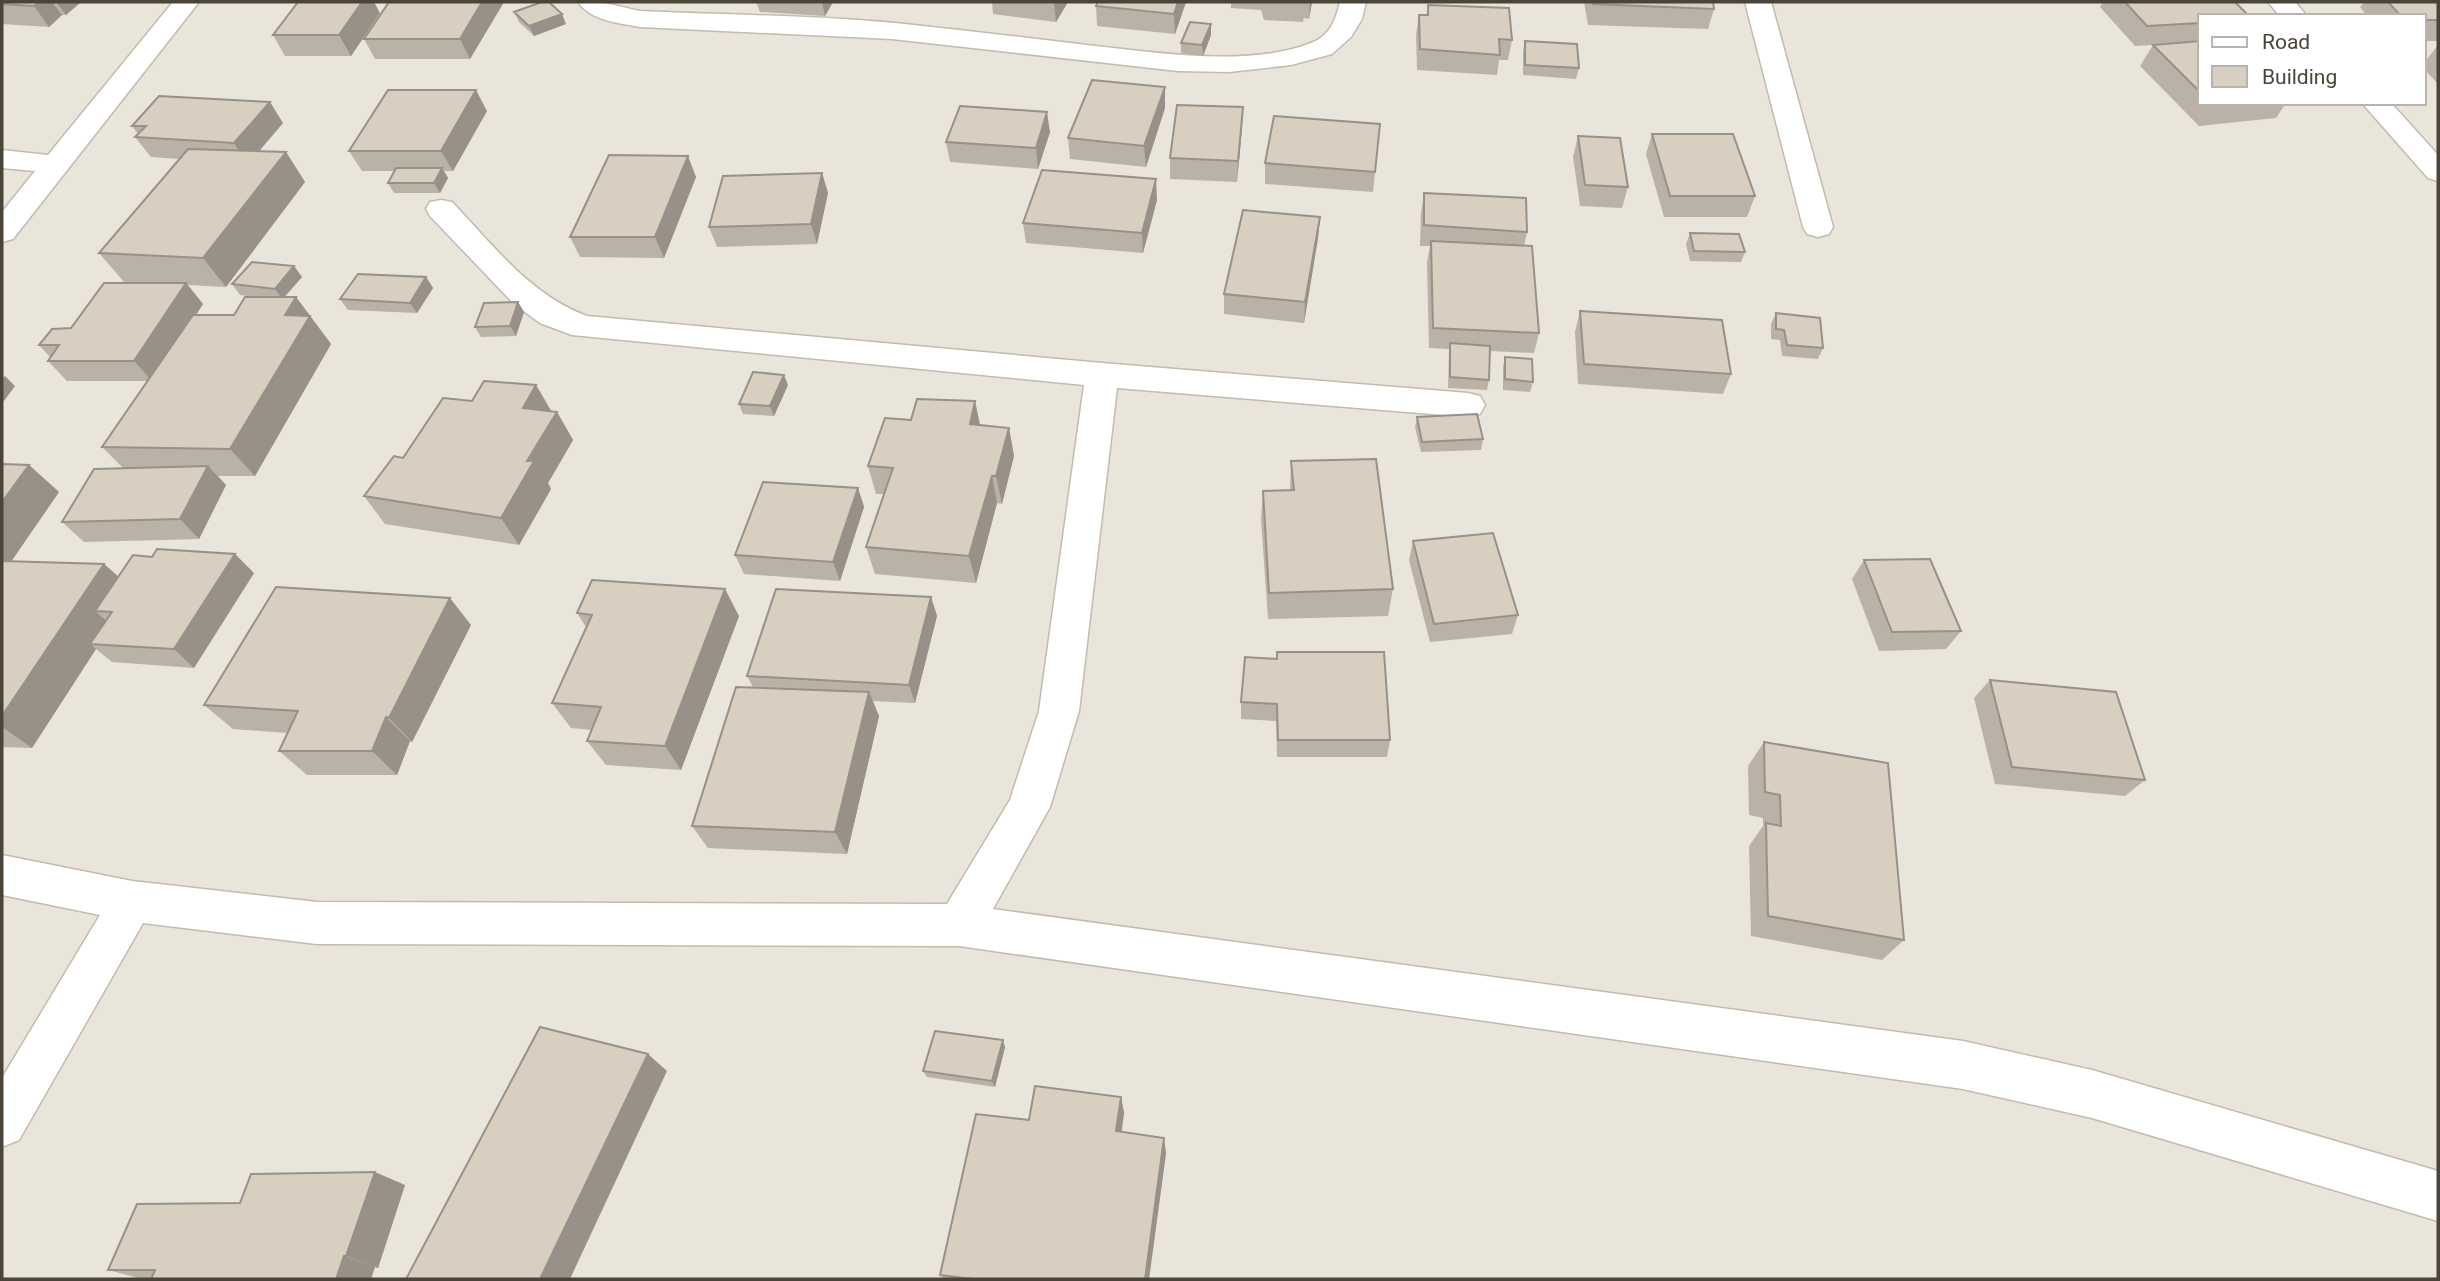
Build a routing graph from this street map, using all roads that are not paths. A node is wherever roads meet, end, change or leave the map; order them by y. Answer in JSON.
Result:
{"nodes":[{"id":1,"x":186,"y":2,"type":"edge"},
{"id":2,"x":591,"y":2,"type":"edge"},
{"id":3,"x":1353,"y":2,"type":"edge"},
{"id":4,"x":1758,"y":2,"type":"edge"},
{"id":5,"x":2379,"y":105,"type":"edge"},
{"id":6,"x":2426,"y":142,"type":"edge"},
{"id":7,"x":2,"y":159,"type":"edge"},
{"id":8,"x":56,"y":164,"type":"junction"},
{"id":9,"x":2438,"y":172,"type":"edge"},
{"id":10,"x":441,"y":209,"type":"dead end"},
{"id":11,"x":1818,"y":227,"type":"dead end"},
{"id":12,"x":2,"y":232,"type":"edge"},
{"id":13,"x":1102,"y":375,"type":"junction"},
{"id":14,"x":1468,"y":405,"type":"dead end"},
{"id":15,"x":2,"y":876,"type":"edge"},
{"id":16,"x":132,"y":901,"type":"junction"},
{"id":17,"x":959,"y":925,"type":"junction"},
{"id":18,"x":2,"y":1123,"type":"edge"},
{"id":19,"x":2438,"y":1196,"type":"edge"}],
"edges":[{"from":1,"to":8,"type":"street"},
{"from":2,"to":3,"type":"street"},
{"from":4,"to":11,"type":"street"},
{"from":5,"to":6,"type":"street"},
{"from":6,"to":9,"type":"street"},
{"from":7,"to":8,"type":"street"},
{"from":8,"to":12,"type":"street"},
{"from":10,"to":13,"type":"street"},
{"from":13,"to":14,"type":"street"},
{"from":13,"to":17,"type":"street"},
{"from":15,"to":16,"type":"street"},
{"from":16,"to":17,"type":"street"},
{"from":16,"to":18,"type":"street"},
{"from":17,"to":19,"type":"street"}]}
